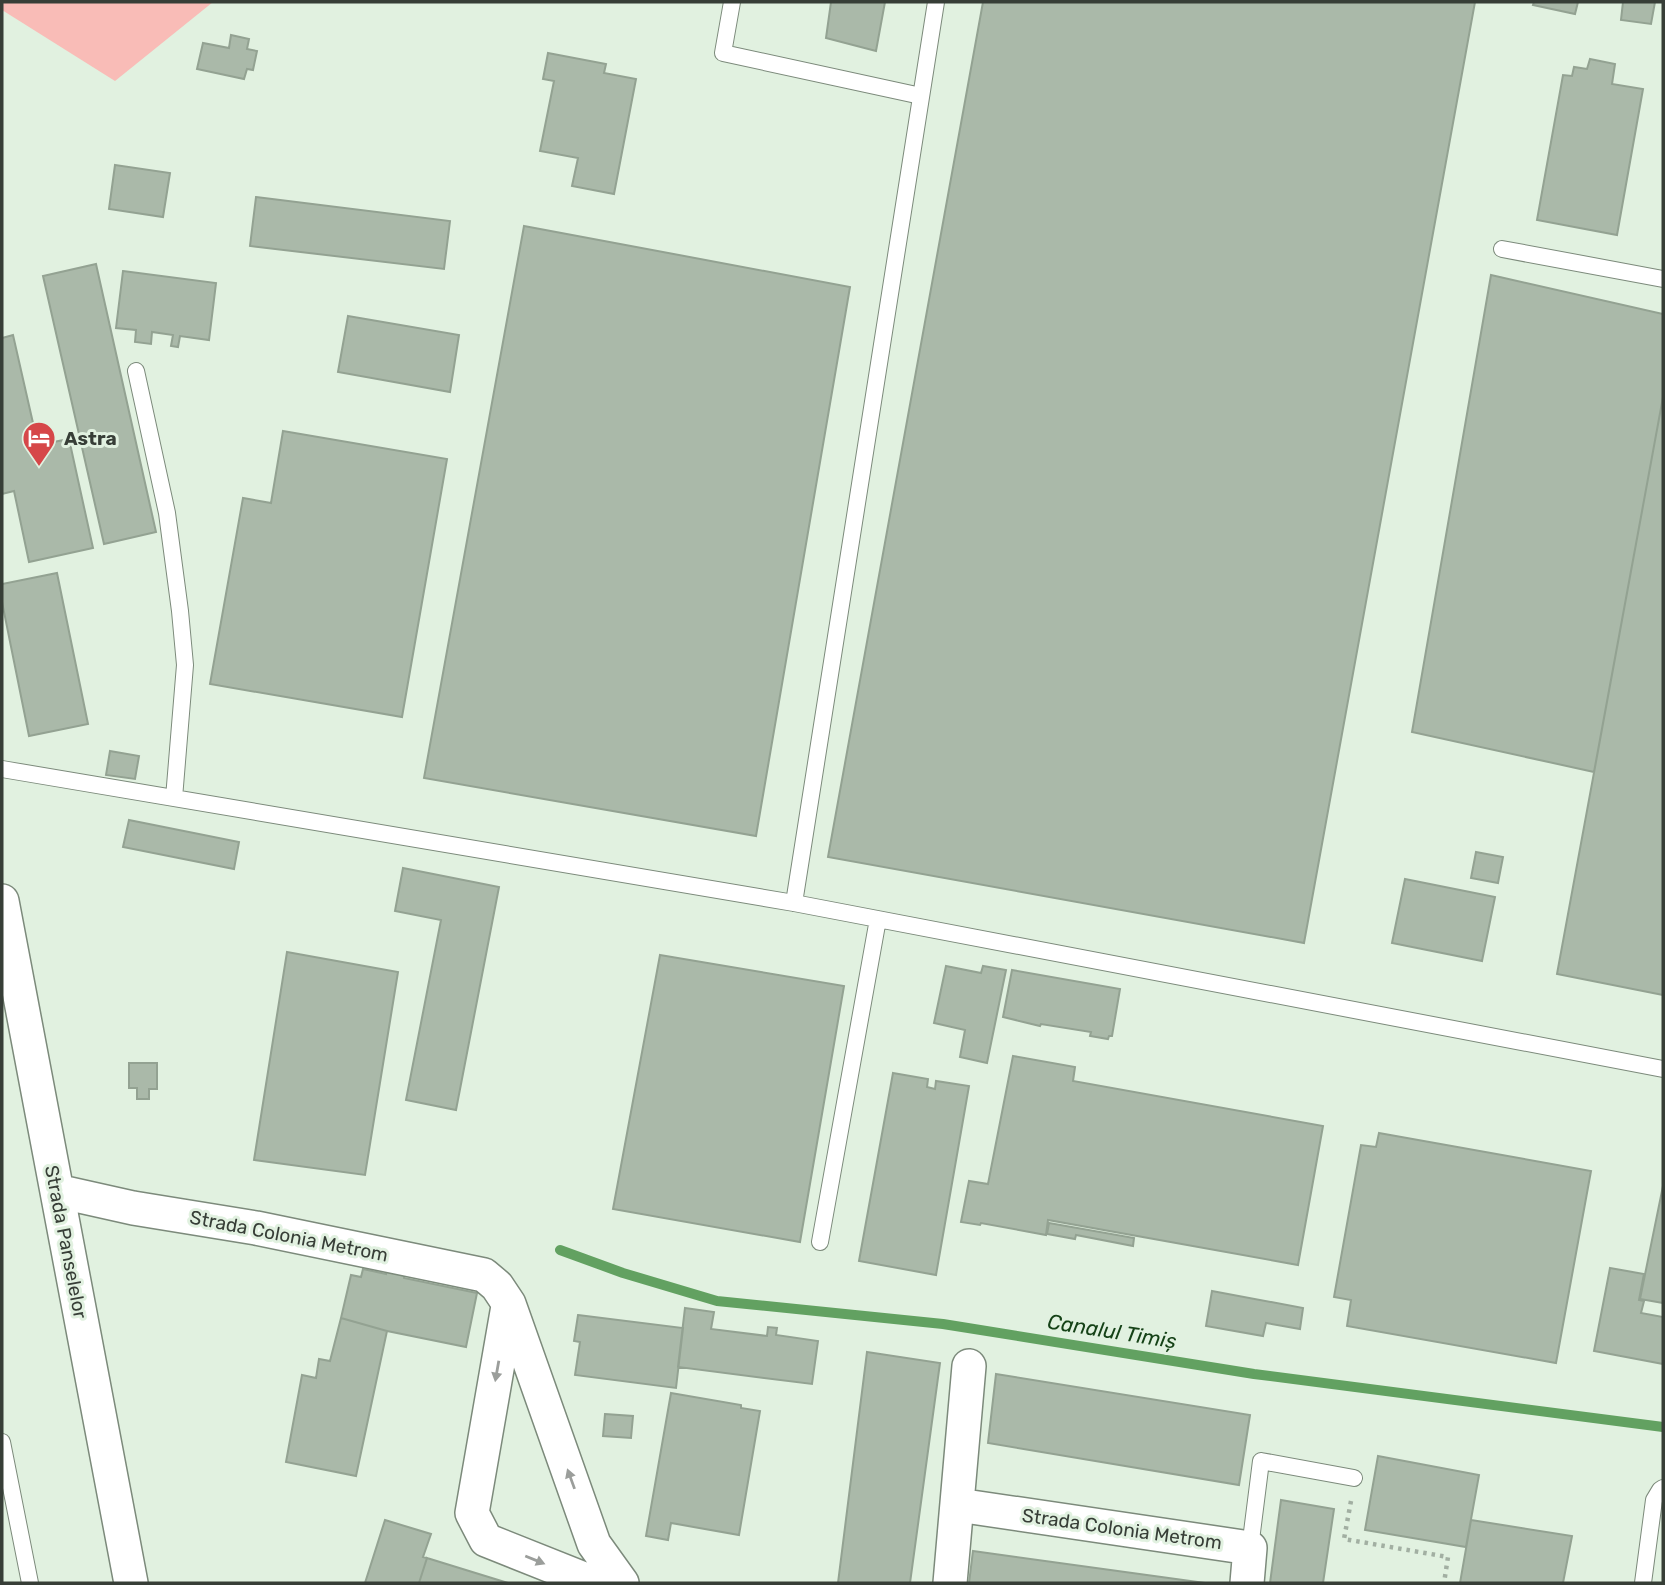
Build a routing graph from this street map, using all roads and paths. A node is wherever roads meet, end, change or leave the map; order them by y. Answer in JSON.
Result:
{"nodes":[{"id":1,"x":733,"y":2,"type":"edge"},
{"id":2,"x":936,"y":2,"type":"edge"},
{"id":3,"x":921,"y":96,"type":"junction"},
{"id":4,"x":1502,"y":249,"type":"dead end"},
{"id":5,"x":1663,"y":279,"type":"edge"},
{"id":6,"x":136,"y":371,"type":"dead end"},
{"id":7,"x":2,"y":769,"type":"edge"},
{"id":8,"x":174,"y":798,"type":"junction"},
{"id":9,"x":2,"y":901,"type":"edge"},
{"id":10,"x":794,"y":903,"type":"junction"},
{"id":11,"x":878,"y":919,"type":"junction"},
{"id":12,"x":7,"y":954,"type":"edge"},
{"id":13,"x":1663,"y":1069,"type":"edge"},
{"id":14,"x":57,"y":1191,"type":"junction"},
{"id":15,"x":820,"y":1241,"type":"dead end"},
{"id":16,"x":509,"y":1304,"type":"junction"},
{"id":17,"x":969,"y":1366,"type":"dead end"},
{"id":18,"x":2,"y":1441,"type":"edge"},
{"id":19,"x":1354,"y":1478,"type":"joint"},
{"id":20,"x":1663,"y":1488,"type":"edge"},
{"id":21,"x":958,"y":1505,"type":"junction"},
{"id":22,"x":1250,"y":1548,"type":"junction"},
{"id":23,"x":30,"y":1583,"type":"edge"},
{"id":24,"x":131,"y":1583,"type":"edge"},
{"id":25,"x":594,"y":1583,"type":"edge"},
{"id":26,"x":622,"y":1583,"type":"edge"},
{"id":27,"x":950,"y":1583,"type":"edge"},
{"id":28,"x":1247,"y":1583,"type":"edge"},
{"id":29,"x":1444,"y":1583,"type":"edge"},
{"id":30,"x":1644,"y":1583,"type":"edge"}],
"edges":[{"from":1,"to":3,"type":"lane"},
{"from":2,"to":3,"type":"lane"},
{"from":3,"to":10,"type":"lane"},
{"from":4,"to":5,"type":"lane"},
{"from":6,"to":8,"type":"lane"},
{"from":7,"to":8,"type":"lane"},
{"from":8,"to":10,"type":"lane"},
{"from":9,"to":12,"type":"street","name":"Strada Panselelor"},
{"from":10,"to":11,"type":"lane"},
{"from":11,"to":13,"type":"lane"},
{"from":11,"to":15,"type":"lane"},
{"from":12,"to":14,"type":"street","name":"Strada Panselelor"},
{"from":14,"to":16,"type":"street","name":"Strada Colonia Metrom"},
{"from":14,"to":24,"type":"street","name":"Strada Panselelor"},
{"from":16,"to":25,"type":"street","one_way":true},
{"from":26,"to":16,"type":"street","name":"Strada Colonia Metrom","one_way":true},
{"from":17,"to":21,"type":"street"},
{"from":18,"to":23,"type":"lane"},
{"from":19,"to":22,"type":"lane"},
{"from":19,"to":29,"type":"path"},
{"from":20,"to":30,"type":"lane"},
{"from":21,"to":22,"type":"street","name":"Strada Colonia Metrom"},
{"from":21,"to":27,"type":"street"},
{"from":22,"to":28,"type":"street"}]}
